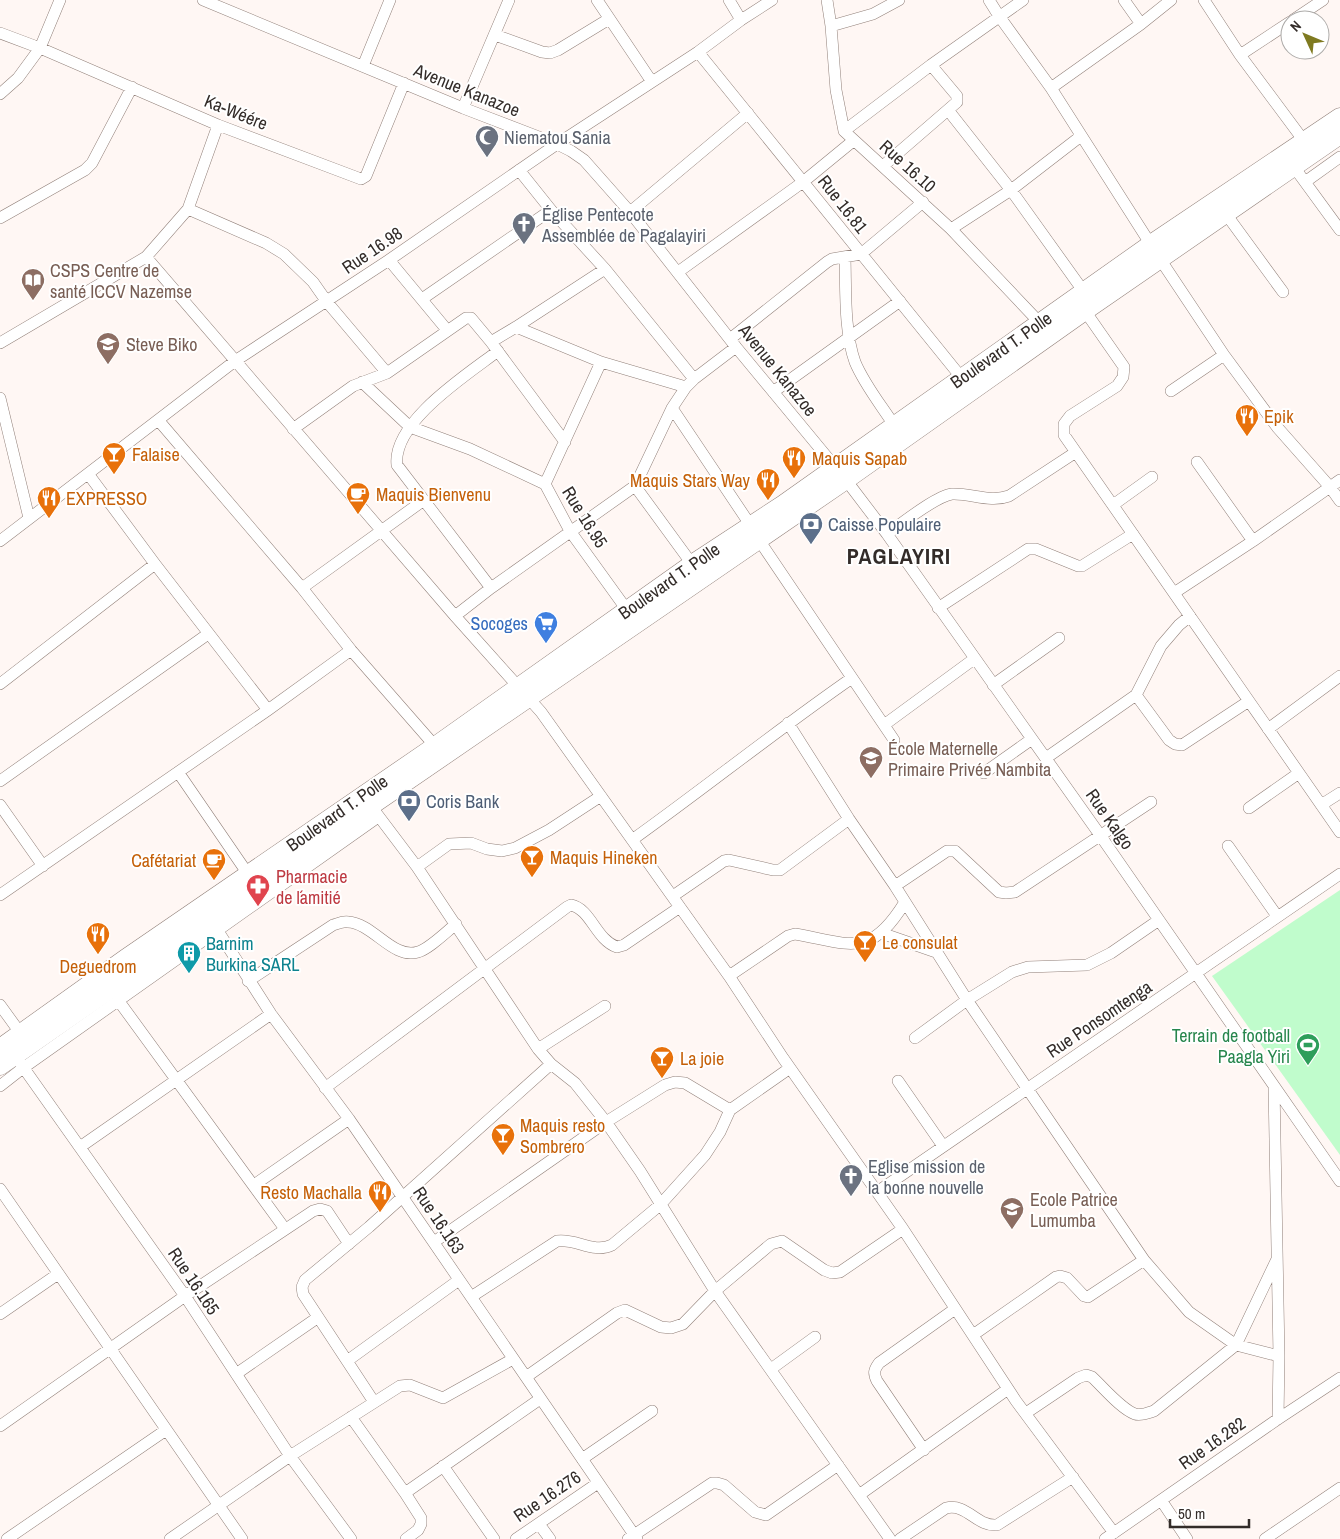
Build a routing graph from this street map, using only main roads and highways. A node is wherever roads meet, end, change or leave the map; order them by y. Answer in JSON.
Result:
{"nodes":[{"id":1,"x":1340,"y":117,"type":"edge"},
{"id":2,"x":1340,"y":135,"type":"edge"},
{"id":3,"x":1155,"y":252,"type":"junction"},
{"id":4,"x":840,"y":473,"type":"junction"},
{"id":5,"x":755,"y":533,"type":"junction"},
{"id":6,"x":523,"y":693,"type":"junction"},
{"id":7,"x":210,"y":920,"type":"junction"},
{"id":8,"x":13,"y":1050,"type":"edge"},
{"id":9,"x":0,"y":1066,"type":"edge"}],
"edges":[{"from":1,"to":3,"type":"highway","name":"Boulevard T. Polle"},
{"from":2,"to":3,"type":"highway","name":"Boulevard T. Polle"},
{"from":3,"to":4,"type":"highway","name":"Boulevard T. Polle"},
{"from":3,"to":4,"type":"highway","name":"Boulevard T. Polle"},
{"from":4,"to":5,"type":"highway","name":"Boulevard T. Polle"},
{"from":5,"to":6,"type":"highway","name":"Boulevard T. Polle"},
{"from":5,"to":6,"type":"highway","name":"Boulevard T. Polle"},
{"from":6,"to":7,"type":"highway","name":"Boulevard T. Polle"},
{"from":6,"to":7,"type":"highway","name":"Boulevard T. Polle"},
{"from":7,"to":8,"type":"highway","name":"Boulevard T. Polle"},
{"from":8,"to":9,"type":"highway","name":"Boulevard T. Polle"}]}
